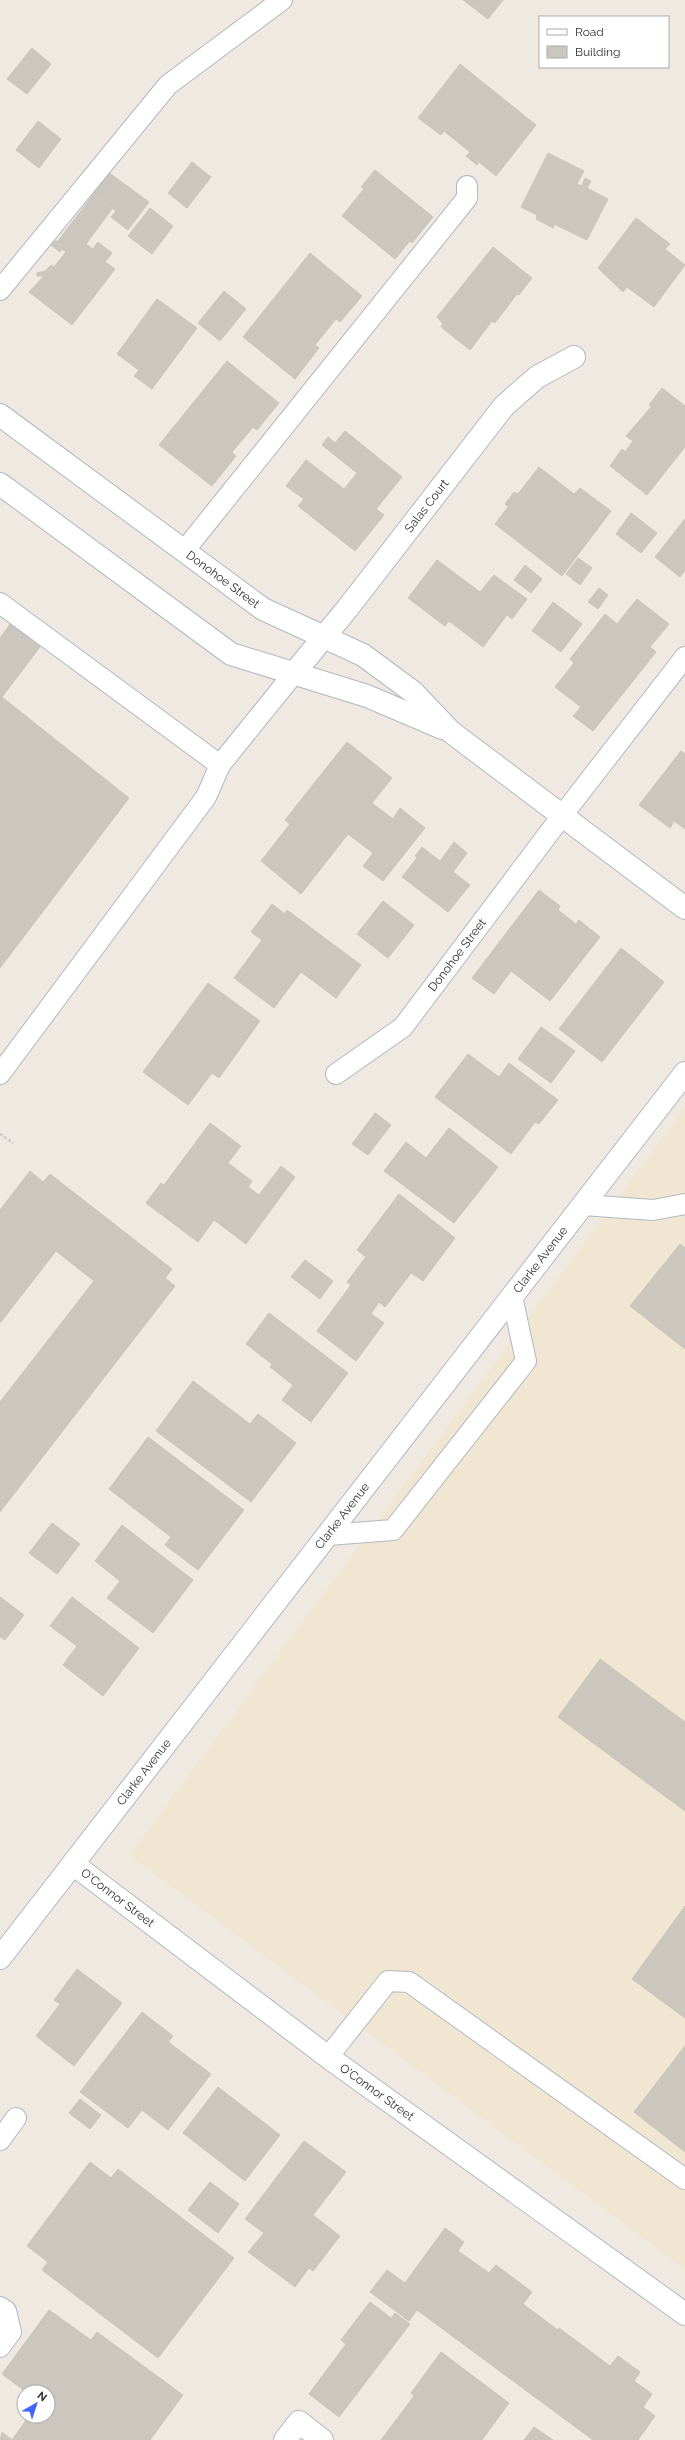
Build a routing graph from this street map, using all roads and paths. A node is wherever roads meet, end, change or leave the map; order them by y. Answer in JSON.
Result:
{"nodes":[{"id":1,"x":282,"y":0,"type":"edge"},
{"id":2,"x":467,"y":186,"type":"dead end"},
{"id":3,"x":0,"y":290,"type":"edge"},
{"id":4,"x":574,"y":356,"type":"dead end"},
{"id":5,"x":0,"y":415,"type":"edge"},
{"id":6,"x":0,"y":484,"type":"edge"},
{"id":7,"x":184,"y":551,"type":"junction"},
{"id":8,"x":0,"y":603,"type":"edge"},
{"id":9,"x":323,"y":638,"type":"junction"},
{"id":10,"x":685,"y":657,"type":"edge"},
{"id":11,"x":295,"y":672,"type":"junction"},
{"id":12,"x":451,"y":732,"type":"junction"},
{"id":13,"x":220,"y":765,"type":"junction"},
{"id":14,"x":561,"y":817,"type":"junction"},
{"id":15,"x":685,"y":908,"type":"edge"},
{"id":16,"x":685,"y":1073,"type":"edge"},
{"id":17,"x":0,"y":1074,"type":"edge"},
{"id":18,"x":336,"y":1074,"type":"dead end"},
{"id":19,"x":0,"y":1134,"type":"edge"},
{"id":20,"x":13,"y":1144,"type":"dead end"},
{"id":21,"x":685,"y":1204,"type":"edge"},
{"id":22,"x":583,"y":1205,"type":"junction"},
{"id":23,"x":512,"y":1296,"type":"junction"},
{"id":24,"x":328,"y":1535,"type":"junction"},
{"id":25,"x":73,"y":1864,"type":"junction"},
{"id":26,"x":0,"y":1958,"type":"edge"},
{"id":27,"x":328,"y":2058,"type":"junction"},
{"id":28,"x":16,"y":2118,"type":"dead end"},
{"id":29,"x":0,"y":2140,"type":"edge"},
{"id":30,"x":685,"y":2179,"type":"edge"},
{"id":31,"x":0,"y":2307,"type":"edge"},
{"id":32,"x":685,"y":2314,"type":"edge"},
{"id":33,"x":0,"y":2347,"type":"edge"},
{"id":34,"x":285,"y":2440,"type":"edge"},
{"id":35,"x":322,"y":2440,"type":"edge"}],
"edges":[{"from":1,"to":3,"type":"lane"},
{"from":2,"to":7,"type":"lane"},
{"from":4,"to":9,"type":"street","name":"Salas Court"},
{"from":5,"to":7,"type":"street","name":"Donohoe Street"},
{"from":6,"to":11,"type":"street","name":"Donohoe Street"},
{"from":7,"to":9,"type":"street","name":"Donohoe Street"},
{"from":8,"to":13,"type":"lane"},
{"from":9,"to":11,"type":"street","name":"Salas Court"},
{"from":9,"to":12,"type":"street","name":"Donohoe Street"},
{"from":10,"to":14,"type":"lane"},
{"from":11,"to":12,"type":"street","name":"Donohoe Street"},
{"from":11,"to":13,"type":"lane"},
{"from":12,"to":14,"type":"street","name":"Donohoe Street"},
{"from":13,"to":17,"type":"lane"},
{"from":14,"to":15,"type":"street","name":"Donohoe Street"},
{"from":14,"to":18,"type":"lane","name":"Donohoe Street"},
{"from":16,"to":22,"type":"street","name":"Clarke Avenue"},
{"from":19,"to":20,"type":"path"},
{"from":21,"to":22,"type":"lane"},
{"from":22,"to":23,"type":"street","name":"Clarke Avenue"},
{"from":23,"to":24,"type":"street","name":"Clarke Avenue"},
{"from":23,"to":24,"type":"lane"},
{"from":24,"to":25,"type":"street","name":"Clarke Avenue"},
{"from":25,"to":26,"type":"street","name":"Clarke Avenue"},
{"from":25,"to":27,"type":"street","name":"O'Connor Street"},
{"from":27,"to":30,"type":"lane"},
{"from":27,"to":32,"type":"street","name":"O'Connor Street"},
{"from":28,"to":29,"type":"lane"},
{"from":31,"to":33,"type":"lane"},
{"from":34,"to":35,"type":"street"}]}
